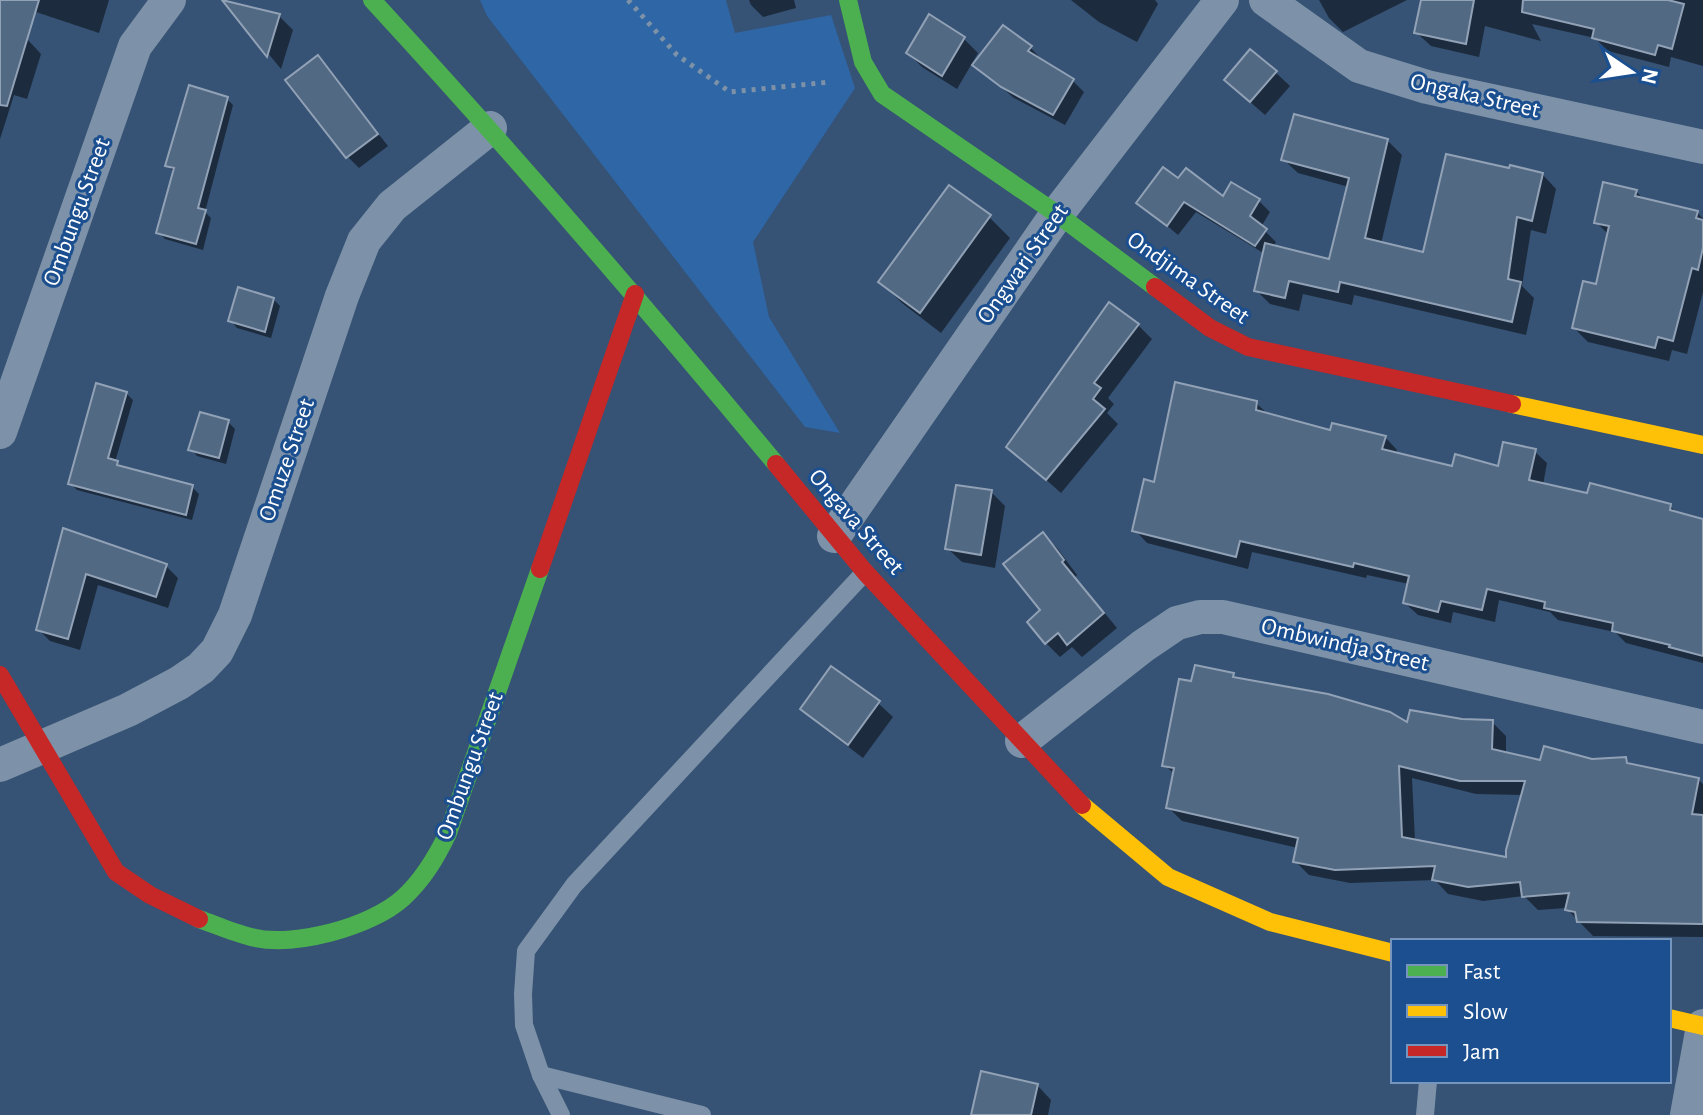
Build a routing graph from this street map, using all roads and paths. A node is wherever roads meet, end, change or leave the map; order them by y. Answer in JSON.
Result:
{"nodes":[{"id":1,"x":169,"y":0,"type":"edge"},
{"id":2,"x":372,"y":0,"type":"edge"},
{"id":3,"x":628,"y":0,"type":"edge"},
{"id":4,"x":848,"y":0,"type":"edge"},
{"id":5,"x":1222,"y":0,"type":"edge"},
{"id":6,"x":1266,"y":0,"type":"edge"},
{"id":7,"x":870,"y":78,"type":"junction"},
{"id":8,"x":490,"y":128,"type":"junction"},
{"id":9,"x":1703,"y":147,"type":"edge"},
{"id":10,"x":1057,"y":214,"type":"junction"},
{"id":11,"x":635,"y":294,"type":"junction"},
{"id":12,"x":0,"y":432,"type":"edge"},
{"id":13,"x":1703,"y":445,"type":"edge"},
{"id":14,"x":834,"y":536,"type":"junction"},
{"id":15,"x":865,"y":572,"type":"junction"},
{"id":16,"x":0,"y":675,"type":"edge"},
{"id":17,"x":1703,"y":727,"type":"edge"},
{"id":18,"x":1022,"y":741,"type":"junction"},
{"id":19,"x":44,"y":747,"type":"junction"},
{"id":20,"x":0,"y":765,"type":"edge"},
{"id":21,"x":1391,"y":952,"type":"edge"},
{"id":22,"x":1671,"y":1018,"type":"edge"},
{"id":23,"x":1703,"y":1026,"type":"edge"},
{"id":24,"x":541,"y":1075,"type":"junction"},
{"id":25,"x":1428,"y":1083,"type":"edge"},
{"id":26,"x":561,"y":1115,"type":"edge"},
{"id":27,"x":702,"y":1115,"type":"edge"},
{"id":28,"x":1425,"y":1115,"type":"edge"},
{"id":29,"x":1687,"y":1115,"type":"edge"}],
"edges":[{"from":1,"to":12,"type":"street","name":"Ombungu Street"},
{"from":2,"to":8,"type":"street","name":"Ongava Street"},
{"from":3,"to":7,"type":"path"},
{"from":4,"to":7,"type":"street","name":"Ondjima Street"},
{"from":5,"to":10,"type":"street","name":"Ongwari Street"},
{"from":6,"to":9,"type":"street","name":"Ongaka Street"},
{"from":7,"to":10,"type":"street","name":"Ondjima Street"},
{"from":8,"to":11,"type":"street","name":"Ongava Street"},
{"from":8,"to":19,"type":"street","name":"Omuze Street"},
{"from":10,"to":13,"type":"street","name":"Ondjima Street"},
{"from":10,"to":14,"type":"street","name":"Ongwari Street"},
{"from":11,"to":14,"type":"street","name":"Ongava Street"},
{"from":11,"to":19,"type":"street","name":"Ombungu Street"},
{"from":14,"to":15,"type":"street","name":"Ongava Street"},
{"from":15,"to":18,"type":"street","name":"Ongava Street"},
{"from":15,"to":24,"type":"lane"},
{"from":16,"to":19,"type":"street","name":"Ombungu Street"},
{"from":17,"to":18,"type":"street","name":"Ombwindja Street"},
{"from":18,"to":21,"type":"street","name":"Ongava Street"},
{"from":19,"to":20,"type":"street","name":"Omuze Street"},
{"from":22,"to":23,"type":"street"},
{"from":23,"to":29,"type":"street"},
{"from":24,"to":26,"type":"lane"},
{"from":24,"to":27,"type":"lane"},
{"from":25,"to":28,"type":"lane"}]}
